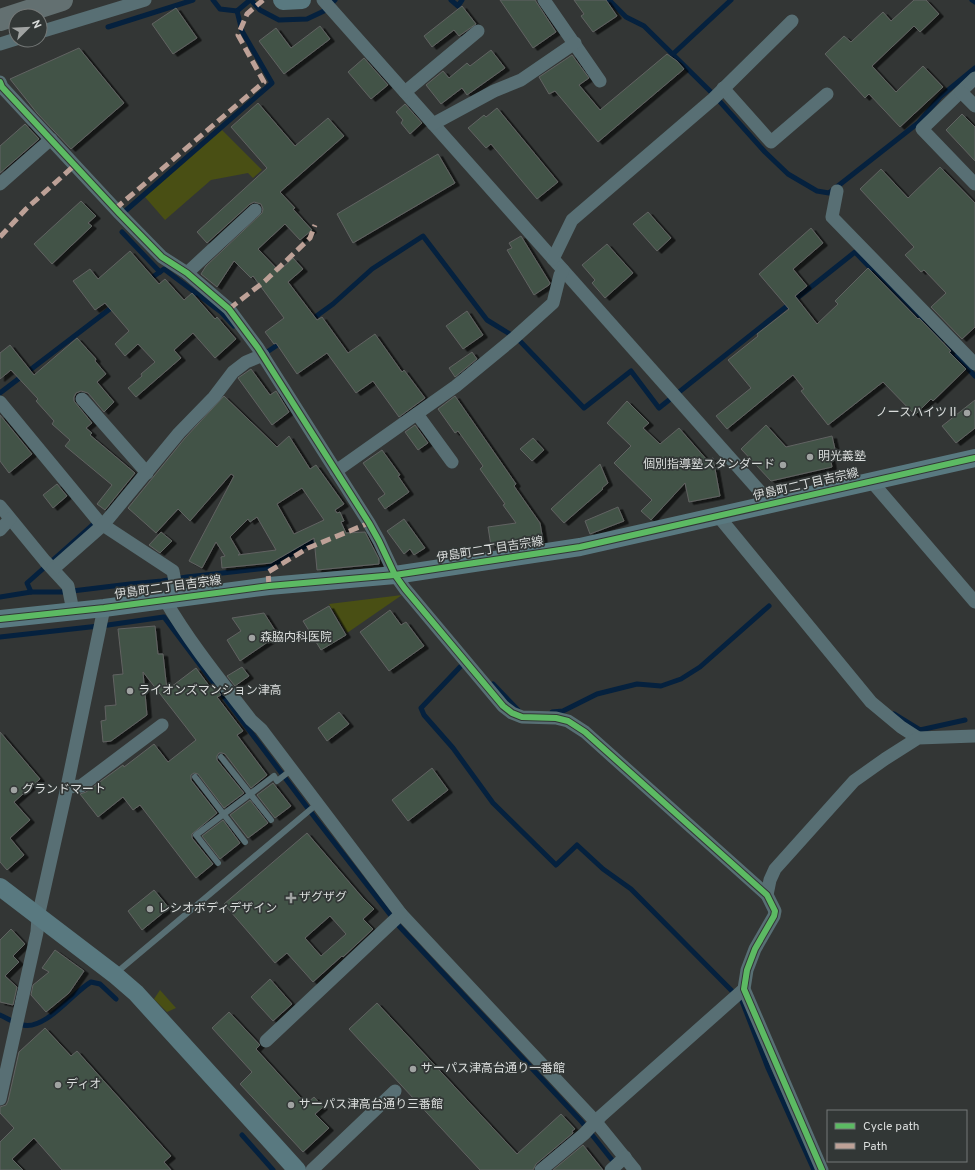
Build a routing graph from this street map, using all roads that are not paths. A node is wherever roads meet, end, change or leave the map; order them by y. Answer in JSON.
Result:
{"nodes":[{"id":1,"x":62,"y":0,"type":"edge"},
{"id":2,"x":145,"y":0,"type":"edge"},
{"id":3,"x":282,"y":0,"type":"edge"},
{"id":4,"x":302,"y":0,"type":"edge"},
{"id":5,"x":544,"y":0,"type":"edge"},
{"id":6,"x":327,"y":4,"type":"edge"},
{"id":7,"x":0,"y":20,"type":"edge"},
{"id":8,"x":792,"y":21,"type":"dead end"},
{"id":9,"x":48,"y":30,"type":"edge"},
{"id":10,"x":478,"y":31,"type":"dead end"},
{"id":11,"x":575,"y":43,"type":"junction"},
{"id":12,"x":975,"y":78,"type":"edge"},
{"id":13,"x":600,"y":81,"type":"dead end"},
{"id":14,"x":0,"y":82,"type":"edge"},
{"id":15,"x":405,"y":92,"type":"junction"},
{"id":16,"x":961,"y":92,"type":"junction"},
{"id":17,"x":718,"y":94,"type":"junction"},
{"id":18,"x":827,"y":94,"type":"dead end"},
{"id":19,"x":975,"y":106,"type":"edge"},
{"id":20,"x":433,"y":124,"type":"junction"},
{"id":21,"x":51,"y":139,"type":"junction"},
{"id":22,"x":0,"y":184,"type":"edge"},
{"id":23,"x":975,"y":184,"type":"edge"},
{"id":24,"x":837,"y":191,"type":"dead end"},
{"id":25,"x":255,"y":210,"type":"dead end"},
{"id":26,"x":553,"y":259,"type":"junction"},
{"id":27,"x":563,"y":270,"type":"junction"},
{"id":28,"x":187,"y":273,"type":"junction"},
{"id":29,"x":263,"y":356,"type":"junction"},
{"id":30,"x":975,"y":364,"type":"edge"},
{"id":31,"x":82,"y":399,"type":"dead end"},
{"id":32,"x":0,"y":402,"type":"edge"},
{"id":33,"x":417,"y":414,"type":"junction"},
{"id":34,"x":975,"y":458,"type":"edge"},
{"id":35,"x":452,"y":462,"type":"dead end"},
{"id":36,"x":336,"y":471,"type":"junction"},
{"id":37,"x":147,"y":473,"type":"junction"},
{"id":38,"x":872,"y":482,"type":"junction"},
{"id":39,"x":771,"y":504,"type":"junction"},
{"id":40,"x":0,"y":506,"type":"edge"},
{"id":41,"x":719,"y":517,"type":"junction"},
{"id":42,"x":10,"y":519,"type":"junction"},
{"id":43,"x":99,"y":522,"type":"junction"},
{"id":44,"x":0,"y":530,"type":"edge"},
{"id":45,"x":49,"y":566,"type":"junction"},
{"id":46,"x":395,"y":575,"type":"junction"},
{"id":47,"x":70,"y":598,"type":"junction"},
{"id":48,"x":173,"y":598,"type":"junction"},
{"id":49,"x":975,"y":602,"type":"edge"},
{"id":50,"x":0,"y":619,"type":"edge"},
{"id":51,"x":102,"y":620,"type":"junction"},
{"id":52,"x":162,"y":725,"type":"dead end"},
{"id":53,"x":975,"y":736,"type":"edge"},
{"id":54,"x":918,"y":738,"type":"junction"},
{"id":55,"x":221,"y":756,"type":"dead end"},
{"id":56,"x":289,"y":771,"type":"junction"},
{"id":57,"x":194,"y":777,"type":"dead end"},
{"id":58,"x":67,"y":787,"type":"junction"},
{"id":59,"x":250,"y":794,"type":"junction"},
{"id":60,"x":315,"y":806,"type":"junction"},
{"id":61,"x":224,"y":814,"type":"junction"},
{"id":62,"x":270,"y":820,"type":"dead end"},
{"id":63,"x":245,"y":842,"type":"dead end"},
{"id":64,"x":218,"y":863,"type":"dead end"},
{"id":65,"x":0,"y":887,"type":"edge"},
{"id":66,"x":767,"y":895,"type":"junction"},
{"id":67,"x":38,"y":917,"type":"junction"},
{"id":68,"x":396,"y":918,"type":"junction"},
{"id":69,"x":114,"y":974,"type":"junction"},
{"id":70,"x":744,"y":989,"type":"junction"},
{"id":71,"x":266,"y":1041,"type":"dead end"},
{"id":72,"x":2,"y":1083,"type":"edge"},
{"id":73,"x":395,"y":1091,"type":"dead end"},
{"id":74,"x":0,"y":1099,"type":"edge"},
{"id":75,"x":591,"y":1128,"type":"junction"},
{"id":76,"x":617,"y":1164,"type":"edge"},
{"id":77,"x":297,"y":1170,"type":"edge"},
{"id":78,"x":312,"y":1170,"type":"edge"},
{"id":79,"x":541,"y":1170,"type":"edge"},
{"id":80,"x":635,"y":1170,"type":"edge"},
{"id":81,"x":822,"y":1170,"type":"edge"}],
"edges":[{"from":1,"to":7,"type":"highway"},
{"from":2,"to":9,"type":"street"},
{"from":3,"to":4,"type":"street"},
{"from":5,"to":11,"type":"street"},
{"from":6,"to":15,"type":"street"},
{"from":8,"to":17,"type":"street"},
{"from":10,"to":15,"type":"street"},
{"from":11,"to":13,"type":"street"},
{"from":11,"to":20,"type":"street"},
{"from":12,"to":16,"type":"street"},
{"from":14,"to":21,"type":"street"},
{"from":15,"to":20,"type":"street"},
{"from":16,"to":19,"type":"street"},
{"from":16,"to":23,"type":"street"},
{"from":17,"to":18,"type":"street"},
{"from":17,"to":26,"type":"street"},
{"from":20,"to":26,"type":"street"},
{"from":21,"to":22,"type":"street"},
{"from":21,"to":28,"type":"street"},
{"from":24,"to":30,"type":"street"},
{"from":25,"to":28,"type":"street"},
{"from":26,"to":27,"type":"street"},
{"from":27,"to":33,"type":"street"},
{"from":27,"to":39,"type":"street"},
{"from":28,"to":29,"type":"street"},
{"from":29,"to":36,"type":"street"},
{"from":29,"to":37,"type":"street"},
{"from":31,"to":37,"type":"street"},
{"from":32,"to":43,"type":"street"},
{"from":33,"to":35,"type":"street"},
{"from":33,"to":36,"type":"street"},
{"from":34,"to":38,"type":"street","name":"伊島町二丁目吉宗線"},
{"from":36,"to":46,"type":"street"},
{"from":37,"to":43,"type":"street"},
{"from":38,"to":39,"type":"street","name":"伊島町二丁目吉宗線"},
{"from":38,"to":49,"type":"street"},
{"from":39,"to":41,"type":"street","name":"伊島町二丁目吉宗線"},
{"from":40,"to":42,"type":"street"},
{"from":41,"to":46,"type":"street","name":"伊島町二丁目吉宗線"},
{"from":41,"to":54,"type":"street"},
{"from":42,"to":44,"type":"street"},
{"from":42,"to":45,"type":"street"},
{"from":43,"to":45,"type":"street"},
{"from":43,"to":48,"type":"street"},
{"from":45,"to":47,"type":"street"},
{"from":46,"to":48,"type":"street","name":"伊島町二丁目吉宗線"},
{"from":46,"to":66,"type":"street"},
{"from":47,"to":50,"type":"street","name":"伊島町二丁目吉宗線"},
{"from":47,"to":51,"type":"street","name":"伊島町二丁目吉宗線"},
{"from":48,"to":51,"type":"street","name":"伊島町二丁目吉宗線"},
{"from":48,"to":56,"type":"street"},
{"from":51,"to":58,"type":"street"},
{"from":52,"to":58,"type":"street"},
{"from":53,"to":54,"type":"street"},
{"from":54,"to":66,"type":"street"},
{"from":55,"to":59,"type":"lane"},
{"from":56,"to":59,"type":"lane"},
{"from":56,"to":60,"type":"street"},
{"from":57,"to":61,"type":"lane"},
{"from":58,"to":67,"type":"street"},
{"from":59,"to":61,"type":"lane"},
{"from":59,"to":62,"type":"lane"},
{"from":60,"to":68,"type":"street"},
{"from":60,"to":69,"type":"lane"},
{"from":61,"to":63,"type":"lane"},
{"from":61,"to":64,"type":"lane"},
{"from":65,"to":67,"type":"street"},
{"from":66,"to":70,"type":"street"},
{"from":67,"to":69,"type":"street"},
{"from":67,"to":72,"type":"street"},
{"from":68,"to":71,"type":"street"},
{"from":68,"to":75,"type":"street"},
{"from":69,"to":77,"type":"street"},
{"from":70,"to":75,"type":"street"},
{"from":70,"to":81,"type":"street"},
{"from":72,"to":74,"type":"street"},
{"from":73,"to":78,"type":"street"},
{"from":75,"to":76,"type":"street"},
{"from":75,"to":79,"type":"street"},
{"from":76,"to":80,"type":"street"}]}
